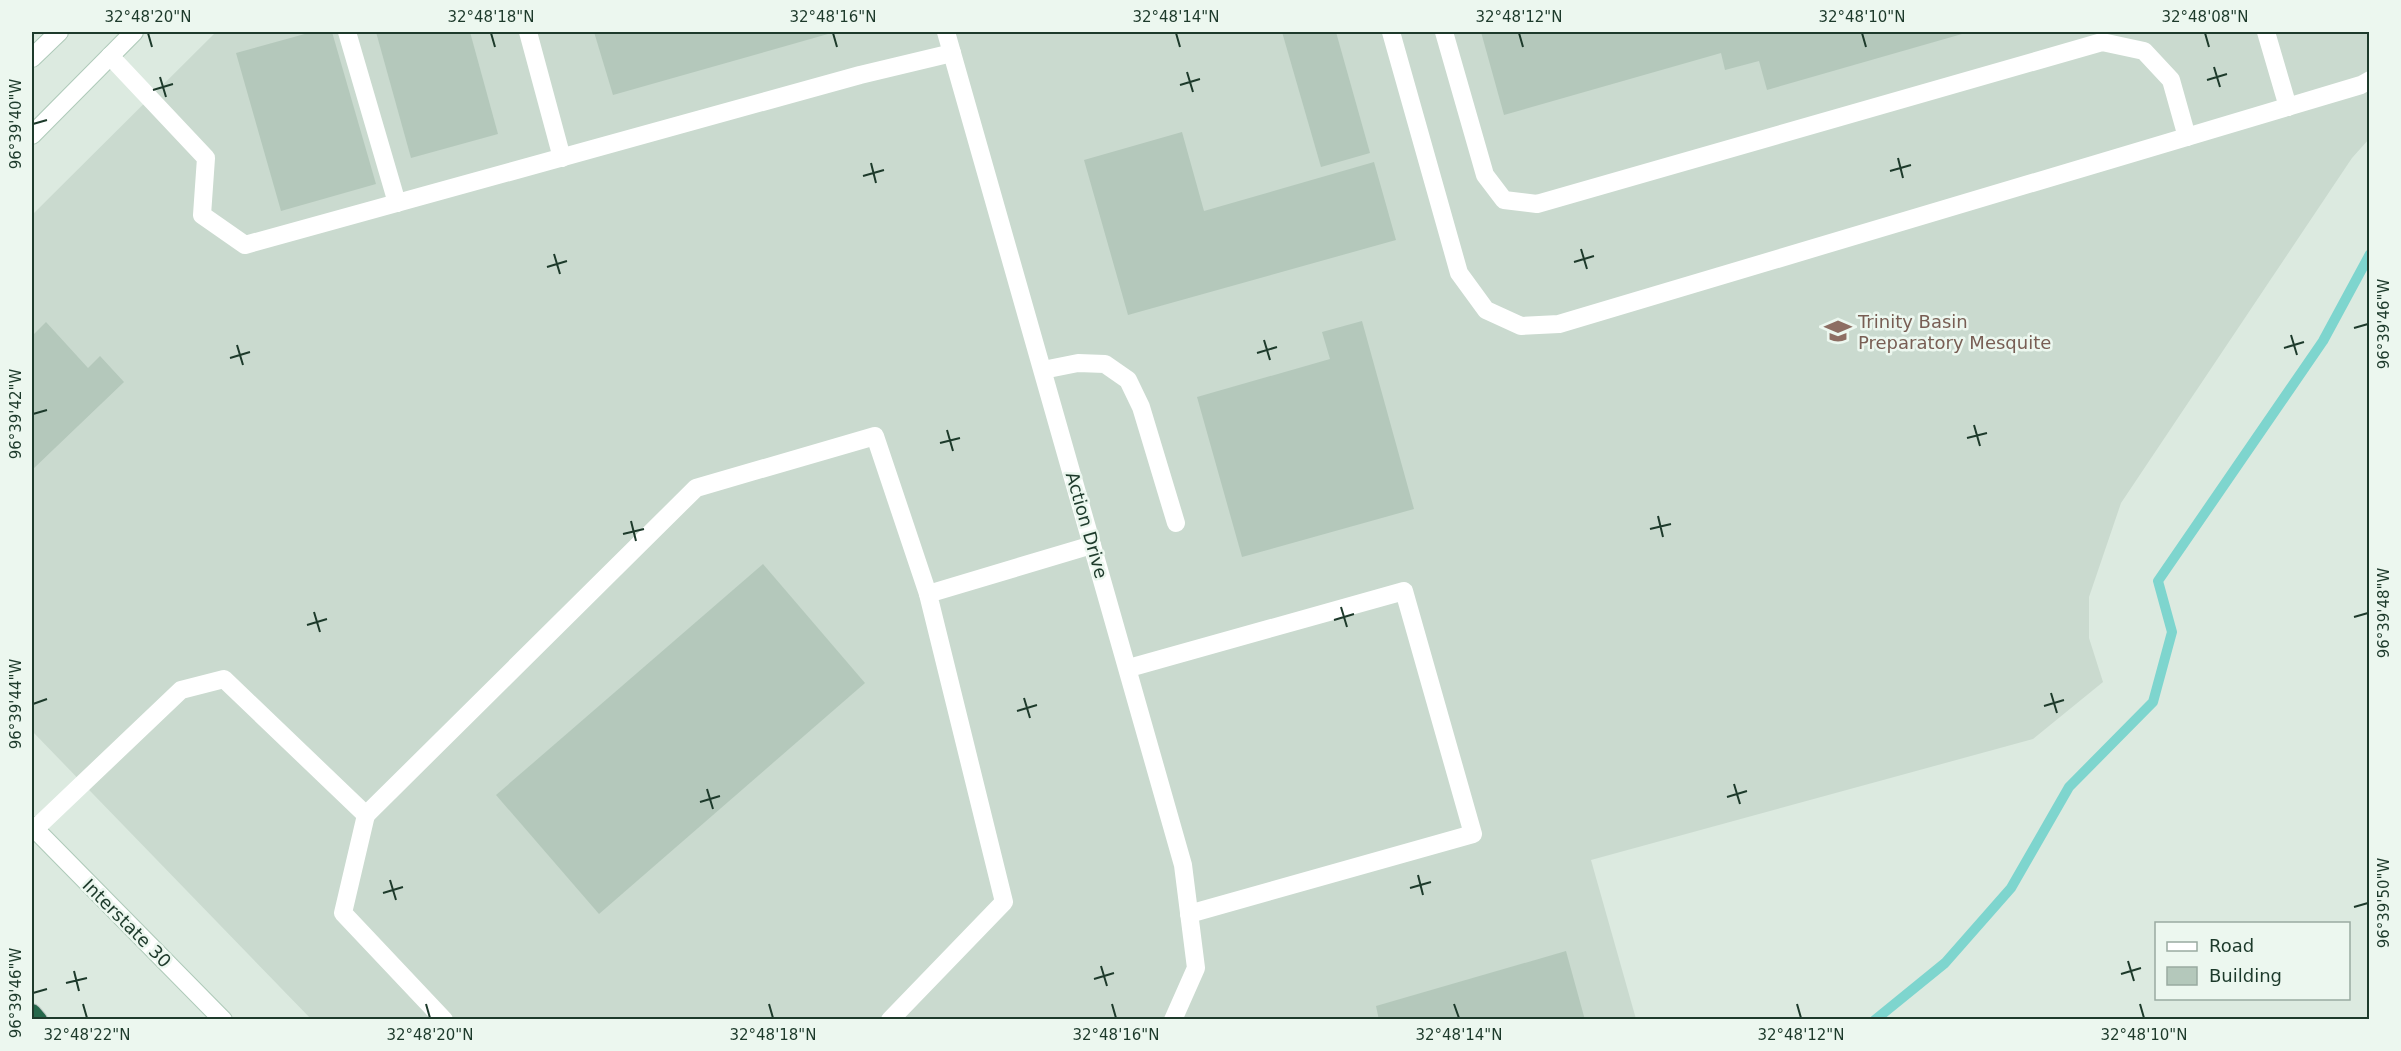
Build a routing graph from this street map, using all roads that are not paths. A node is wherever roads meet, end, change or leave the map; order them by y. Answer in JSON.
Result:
{"nodes":[{"id":1,"x":58,"y":32,"type":"edge"},
{"id":2,"x":134,"y":32,"type":"edge"},
{"id":3,"x":347,"y":32,"type":"edge"},
{"id":4,"x":528,"y":32,"type":"edge"},
{"id":5,"x":946,"y":32,"type":"edge"},
{"id":6,"x":1391,"y":32,"type":"edge"},
{"id":7,"x":1444,"y":32,"type":"edge"},
{"id":8,"x":2266,"y":32,"type":"edge"},
{"id":9,"x":952,"y":53,"type":"junction"},
{"id":10,"x":110,"y":56,"type":"junction"},
{"id":11,"x":32,"y":58,"type":"edge"},
{"id":12,"x":2370,"y":80,"type":"edge"},
{"id":13,"x":2288,"y":107,"type":"junction"},
{"id":14,"x":32,"y":135,"type":"edge"},
{"id":15,"x":2187,"y":138,"type":"junction"},
{"id":16,"x":562,"y":158,"type":"junction"},
{"id":17,"x":397,"y":203,"type":"junction"},
{"id":18,"x":1043,"y":370,"type":"junction"},
{"id":19,"x":1176,"y":523,"type":"dead end"},
{"id":20,"x":1092,"y":545,"type":"junction"},
{"id":21,"x":928,"y":594,"type":"junction"},
{"id":22,"x":1129,"y":668,"type":"junction"},
{"id":23,"x":366,"y":816,"type":"junction"},
{"id":24,"x":33,"y":828,"type":"edge"},
{"id":25,"x":1189,"y":914,"type":"junction"},
{"id":26,"x":32,"y":1013,"type":"edge"},
{"id":27,"x":38,"y":1020,"type":"edge"},
{"id":28,"x":223,"y":1020,"type":"edge"},
{"id":29,"x":444,"y":1020,"type":"edge"},
{"id":30,"x":890,"y":1020,"type":"edge"},
{"id":31,"x":1173,"y":1020,"type":"edge"}],
"edges":[{"from":1,"to":11,"type":"street"},
{"from":2,"to":10,"type":"street"},
{"from":3,"to":17,"type":"street"},
{"from":4,"to":16,"type":"street"},
{"from":5,"to":9,"type":"street","name":"Action Drive"},
{"from":6,"to":15,"type":"street"},
{"from":7,"to":15,"type":"street"},
{"from":8,"to":13,"type":"street"},
{"from":9,"to":16,"type":"street"},
{"from":9,"to":18,"type":"street","name":"Action Drive"},
{"from":10,"to":14,"type":"street"},
{"from":10,"to":17,"type":"street"},
{"from":12,"to":13,"type":"street"},
{"from":13,"to":15,"type":"street"},
{"from":16,"to":17,"type":"street"},
{"from":18,"to":19,"type":"street"},
{"from":18,"to":20,"type":"street","name":"Action Drive"},
{"from":20,"to":21,"type":"street"},
{"from":20,"to":22,"type":"street","name":"Action Drive"},
{"from":21,"to":23,"type":"street"},
{"from":21,"to":30,"type":"street"},
{"from":22,"to":25,"type":"street","name":"Action Drive"},
{"from":22,"to":25,"type":"street"},
{"from":23,"to":24,"type":"street"},
{"from":23,"to":29,"type":"street"},
{"from":24,"to":28,"type":"street","name":"Interstate 30"},
{"from":25,"to":31,"type":"street","name":"Action Drive"},
{"from":26,"to":27,"type":"highway"}]}
